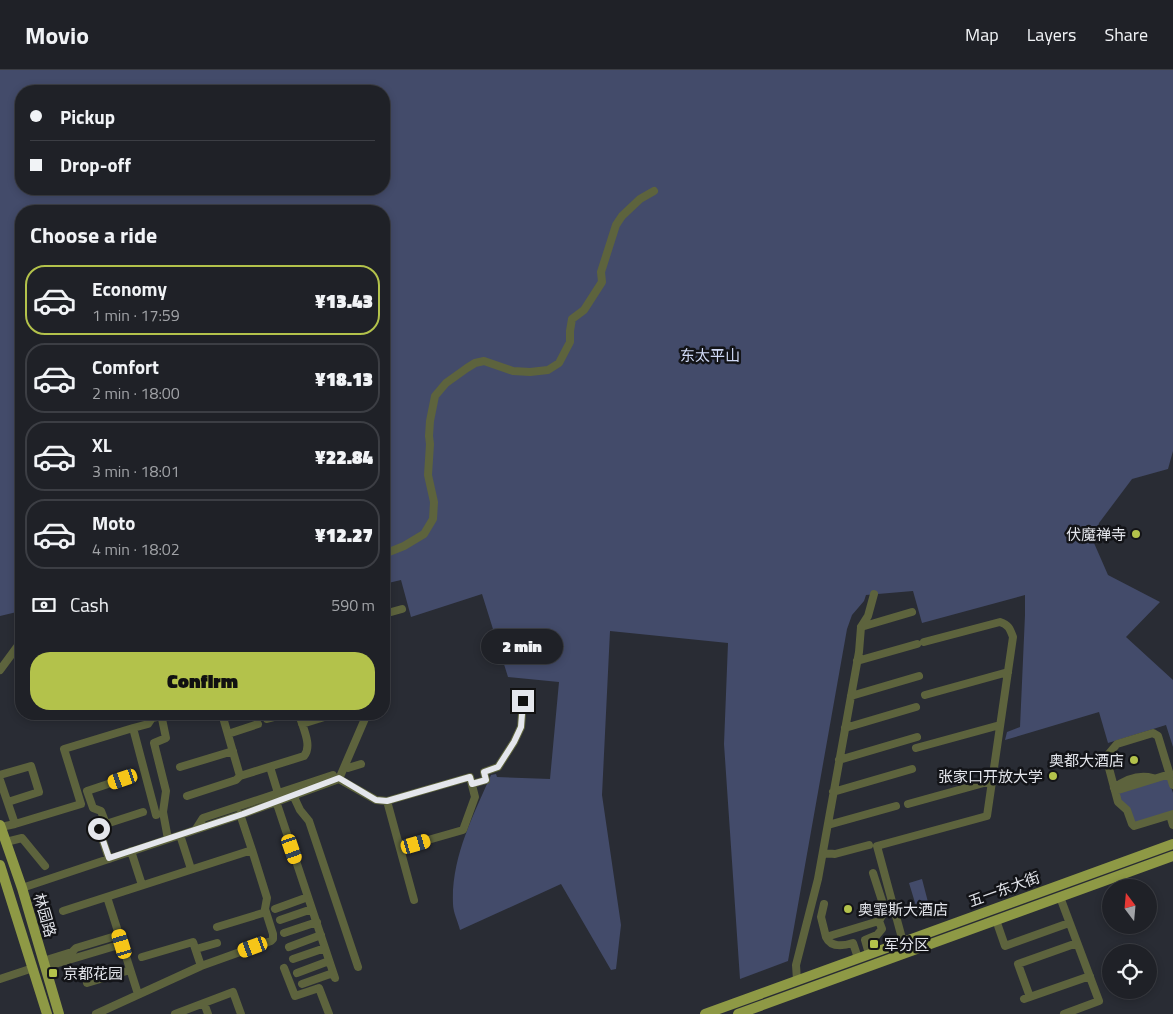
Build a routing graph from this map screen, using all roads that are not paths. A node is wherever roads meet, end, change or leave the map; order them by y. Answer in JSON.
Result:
{"nodes":[{"id":1,"x":654,"y":191,"type":"dead end"},
{"id":2,"x":390,"y":552,"type":"edge"},
{"id":3,"x":874,"y":594,"type":"dead end"},
{"id":4,"x":402,"y":609,"type":"dead end"},
{"id":5,"x":390,"y":612,"type":"edge"},
{"id":6,"x":912,"y":612,"type":"dead end"},
{"id":7,"x":861,"y":627,"type":"junction"},
{"id":8,"x":15,"y":650,"type":"edge"},
{"id":9,"x":857,"y":661,"type":"junction"},
{"id":10,"x":0,"y":670,"type":"edge"},
{"id":11,"x":1008,"y":672,"type":"junction"},
{"id":12,"x":919,"y":676,"type":"dead end"},
{"id":13,"x":924,"y":695,"type":"dead end"},
{"id":14,"x":851,"y":696,"type":"junction"},
{"id":15,"x":523,"y":701,"type":"dead end"},
{"id":16,"x":916,"y":707,"type":"dead end"},
{"id":17,"x":151,"y":720,"type":"edge"},
{"id":18,"x":163,"y":720,"type":"edge"},
{"id":19,"x":224,"y":720,"type":"edge"},
{"id":20,"x":301,"y":720,"type":"edge"},
{"id":21,"x":315,"y":720,"type":"edge"},
{"id":22,"x":365,"y":720,"type":"edge"},
{"id":23,"x":258,"y":724,"type":"dead end"},
{"id":24,"x":302,"y":724,"type":"junction"},
{"id":25,"x":1000,"y":724,"type":"junction"},
{"id":26,"x":133,"y":728,"type":"junction"},
{"id":27,"x":845,"y":728,"type":"junction"},
{"id":28,"x":228,"y":734,"type":"junction"},
{"id":29,"x":917,"y":737,"type":"dead end"},
{"id":30,"x":916,"y":748,"type":"dead end"},
{"id":31,"x":233,"y":751,"type":"junction"},
{"id":32,"x":348,"y":758,"type":"junction"},
{"id":33,"x":839,"y":760,"type":"junction"},
{"id":34,"x":180,"y":767,"type":"dead end"},
{"id":35,"x":270,"y":767,"type":"junction"},
{"id":36,"x":348,"y":768,"type":"dead end"},
{"id":37,"x":912,"y":769,"type":"dead end"},
{"id":38,"x":1170,"y":774,"type":"junction"},
{"id":39,"x":0,"y":775,"type":"edge"},
{"id":40,"x":240,"y":776,"type":"junction"},
{"id":41,"x":336,"y":777,"type":"junction"},
{"id":42,"x":123,"y":779,"type":"dead end"},
{"id":43,"x":0,"y":780,"type":"edge"},
{"id":44,"x":991,"y":781,"type":"junction"},
{"id":45,"x":472,"y":784,"type":"junction"},
{"id":46,"x":1173,"y":785,"type":"edge"},
{"id":47,"x":1114,"y":789,"type":"junction"},
{"id":48,"x":834,"y":792,"type":"junction"},
{"id":49,"x":278,"y":793,"type":"junction"},
{"id":50,"x":293,"y":795,"type":"junction"},
{"id":51,"x":187,"y":796,"type":"dead end"},
{"id":52,"x":11,"y":801,"type":"dead end"},
{"id":53,"x":276,"y":801,"type":"junction"},
{"id":54,"x":387,"y":801,"type":"junction"},
{"id":55,"x":908,"y":804,"type":"dead end"},
{"id":56,"x":896,"y":806,"type":"dead end"},
{"id":57,"x":143,"y":812,"type":"dead end"},
{"id":58,"x":240,"y":814,"type":"junction"},
{"id":59,"x":156,"y":815,"type":"dead end"},
{"id":60,"x":1171,"y":815,"type":"edge"},
{"id":61,"x":14,"y":824,"type":"junction"},
{"id":62,"x":106,"y":824,"type":"junction"},
{"id":63,"x":828,"y":825,"type":"junction"},
{"id":64,"x":1173,"y":825,"type":"edge"},
{"id":65,"x":0,"y":826,"type":"edge"},
{"id":66,"x":196,"y":829,"type":"junction"},
{"id":67,"x":180,"y":835,"type":"junction"},
{"id":68,"x":168,"y":839,"type":"junction"},
{"id":69,"x":6,"y":842,"type":"junction"},
{"id":70,"x":1173,"y":844,"type":"edge"},
{"id":71,"x":869,"y":845,"type":"dead end"},
{"id":72,"x":400,"y":848,"type":"junction"},
{"id":73,"x":252,"y":850,"type":"junction"},
{"id":74,"x":131,"y":851,"type":"junction"},
{"id":75,"x":823,"y":853,"type":"junction"},
{"id":76,"x":1173,"y":856,"type":"edge"},
{"id":77,"x":109,"y":858,"type":"junction"},
{"id":78,"x":0,"y":865,"type":"edge"},
{"id":79,"x":46,"y":866,"type":"dead end"},
{"id":80,"x":191,"y":869,"type":"junction"},
{"id":81,"x":873,"y":873,"type":"dead end"},
{"id":82,"x":142,"y":885,"type":"junction"},
{"id":83,"x":22,"y":888,"type":"junction"},
{"id":84,"x":107,"y":897,"type":"junction"},
{"id":85,"x":308,"y":897,"type":"junction"},
{"id":86,"x":1060,"y":897,"type":"junction"},
{"id":87,"x":414,"y":900,"type":"dead end"},
{"id":88,"x":824,"y":904,"type":"dead end"},
{"id":89,"x":275,"y":909,"type":"dead end"},
{"id":90,"x":312,"y":910,"type":"junction"},
{"id":91,"x":63,"y":911,"type":"dead end"},
{"id":92,"x":266,"y":912,"type":"junction"},
{"id":93,"x":280,"y":920,"type":"dead end"},
{"id":94,"x":996,"y":920,"type":"junction"},
{"id":95,"x":879,"y":921,"type":"junction"},
{"id":96,"x":316,"y":922,"type":"junction"},
{"id":97,"x":1070,"y":923,"type":"junction"},
{"id":98,"x":948,"y":926,"type":"junction"},
{"id":99,"x":218,"y":927,"type":"dead end"},
{"id":100,"x":284,"y":934,"type":"dead end"},
{"id":101,"x":119,"y":935,"type":"junction"},
{"id":102,"x":321,"y":935,"type":"junction"},
{"id":103,"x":952,"y":936,"type":"junction"},
{"id":104,"x":826,"y":937,"type":"junction"},
{"id":105,"x":903,"y":942,"type":"junction"},
{"id":106,"x":217,"y":943,"type":"dead end"},
{"id":107,"x":1077,"y":943,"type":"junction"},
{"id":108,"x":122,"y":944,"type":"junction"},
{"id":109,"x":288,"y":946,"type":"dead end"},
{"id":110,"x":325,"y":948,"type":"junction"},
{"id":111,"x":196,"y":949,"type":"junction"},
{"id":112,"x":869,"y":954,"type":"junction"},
{"id":113,"x":142,"y":957,"type":"dead end"},
{"id":114,"x":858,"y":958,"type":"junction"},
{"id":115,"x":293,"y":959,"type":"dead end"},
{"id":116,"x":329,"y":961,"type":"junction"},
{"id":117,"x":44,"y":964,"type":"junction"},
{"id":118,"x":201,"y":966,"type":"junction"},
{"id":119,"x":358,"y":966,"type":"dead end"},
{"id":120,"x":33,"y":968,"type":"junction"},
{"id":121,"x":284,"y":968,"type":"dead end"},
{"id":122,"x":130,"y":970,"type":"junction"},
{"id":123,"x":297,"y":972,"type":"dead end"},
{"id":124,"x":1090,"y":976,"type":"junction"},
{"id":125,"x":0,"y":979,"type":"edge"},
{"id":126,"x":797,"y":980,"type":"junction"},
{"id":127,"x":87,"y":983,"type":"dead end"},
{"id":128,"x":302,"y":984,"type":"dead end"},
{"id":129,"x":801,"y":991,"type":"junction"},
{"id":130,"x":138,"y":994,"type":"junction"},
{"id":131,"x":204,"y":1003,"type":"junction"},
{"id":132,"x":47,"y":1014,"type":"edge"},
{"id":133,"x":59,"y":1014,"type":"edge"},
{"id":134,"x":96,"y":1014,"type":"edge"},
{"id":135,"x":175,"y":1014,"type":"edge"},
{"id":136,"x":208,"y":1014,"type":"edge"},
{"id":137,"x":241,"y":1014,"type":"edge"},
{"id":138,"x":328,"y":1014,"type":"edge"},
{"id":139,"x":704,"y":1014,"type":"edge"},
{"id":140,"x":738,"y":1014,"type":"edge"},
{"id":141,"x":1064,"y":1014,"type":"edge"}],
"edges":[{"from":1,"to":2,"type":"street"},
{"from":3,"to":7,"type":"street"},
{"from":4,"to":5,"type":"street"},
{"from":6,"to":7,"type":"street"},
{"from":7,"to":9,"type":"street"},
{"from":8,"to":10,"type":"street"},
{"from":9,"to":11,"type":"street"},
{"from":9,"to":14,"type":"street"},
{"from":11,"to":13,"type":"street"},
{"from":11,"to":25,"type":"street"},
{"from":12,"to":14,"type":"street"},
{"from":14,"to":27,"type":"street"},
{"from":15,"to":45,"type":"street"},
{"from":16,"to":27,"type":"street"},
{"from":17,"to":26,"type":"street"},
{"from":18,"to":68,"type":"street"},
{"from":19,"to":28,"type":"street"},
{"from":20,"to":24,"type":"street"},
{"from":21,"to":24,"type":"street"},
{"from":22,"to":32,"type":"street"},
{"from":23,"to":28,"type":"street"},
{"from":24,"to":35,"type":"street"},
{"from":25,"to":30,"type":"street"},
{"from":25,"to":44,"type":"street"},
{"from":26,"to":59,"type":"street"},
{"from":26,"to":61,"type":"street"},
{"from":27,"to":33,"type":"street"},
{"from":28,"to":31,"type":"street"},
{"from":29,"to":33,"type":"street"},
{"from":31,"to":34,"type":"street"},
{"from":31,"to":40,"type":"street"},
{"from":32,"to":36,"type":"street"},
{"from":32,"to":41,"type":"street"},
{"from":33,"to":48,"type":"street"},
{"from":35,"to":40,"type":"street"},
{"from":35,"to":49,"type":"street"},
{"from":37,"to":48,"type":"street"},
{"from":38,"to":46,"type":"street"},
{"from":38,"to":47,"type":"street"},
{"from":38,"to":47,"type":"street"},
{"from":39,"to":52,"type":"street"},
{"from":40,"to":51,"type":"street"},
{"from":41,"to":49,"type":"street"},
{"from":41,"to":50,"type":"street"},
{"from":41,"to":54,"type":"street"},
{"from":42,"to":62,"type":"street"},
{"from":43,"to":61,"type":"street"},
{"from":44,"to":55,"type":"street"},
{"from":44,"to":105,"type":"street"},
{"from":45,"to":54,"type":"street"},
{"from":45,"to":72,"type":"street"},
{"from":47,"to":60,"type":"street"},
{"from":48,"to":63,"type":"street"},
{"from":49,"to":66,"type":"street"},
{"from":50,"to":53,"type":"street"},
{"from":50,"to":119,"type":"street"},
{"from":53,"to":58,"type":"street"},
{"from":53,"to":85,"type":"street"},
{"from":54,"to":72,"type":"street"},
{"from":56,"to":63,"type":"street"},
{"from":57,"to":62,"type":"street"},
{"from":58,"to":66,"type":"street"},
{"from":58,"to":73,"type":"street"},
{"from":60,"to":64,"type":"street"},
{"from":61,"to":65,"type":"street"},
{"from":62,"to":77,"type":"street"},
{"from":63,"to":75,"type":"street"},
{"from":65,"to":69,"type":"main road","name":"林园路"},
{"from":66,"to":67,"type":"street"},
{"from":67,"to":68,"type":"street"},
{"from":67,"to":80,"type":"street"},
{"from":68,"to":74,"type":"street"},
{"from":69,"to":79,"type":"street"},
{"from":69,"to":83,"type":"main road","name":"林园路"},
{"from":70,"to":98,"type":"main road","name":"五一东大街"},
{"from":71,"to":75,"type":"street"},
{"from":72,"to":87,"type":"street"},
{"from":73,"to":80,"type":"street"},
{"from":73,"to":92,"type":"street"},
{"from":74,"to":77,"type":"street"},
{"from":74,"to":82,"type":"street"},
{"from":75,"to":126,"type":"street"},
{"from":76,"to":86,"type":"main road","name":"五一东大街"},
{"from":77,"to":83,"type":"street"},
{"from":78,"to":120,"type":"main road","name":"林园路"},
{"from":80,"to":82,"type":"street"},
{"from":81,"to":95,"type":"street"},
{"from":82,"to":84,"type":"street"},
{"from":83,"to":117,"type":"main road","name":"林园路"},
{"from":84,"to":91,"type":"street"},
{"from":84,"to":101,"type":"street"},
{"from":85,"to":89,"type":"street"},
{"from":85,"to":90,"type":"street"},
{"from":86,"to":94,"type":"main road","name":"五一东大街"},
{"from":86,"to":97,"type":"street"},
{"from":88,"to":104,"type":"street"},
{"from":90,"to":93,"type":"street"},
{"from":90,"to":96,"type":"street"},
{"from":92,"to":99,"type":"street"},
{"from":92,"to":118,"type":"street"},
{"from":94,"to":97,"type":"street"},
{"from":94,"to":103,"type":"main road","name":"五一东大街"},
{"from":95,"to":104,"type":"street"},
{"from":95,"to":112,"type":"street"},
{"from":96,"to":100,"type":"street"},
{"from":96,"to":102,"type":"street"},
{"from":97,"to":107,"type":"street"},
{"from":98,"to":103,"type":"main road"},
{"from":98,"to":105,"type":"main road","name":"五一东大街"},
{"from":101,"to":108,"type":"street"},
{"from":101,"to":117,"type":"street"},
{"from":102,"to":109,"type":"street"},
{"from":102,"to":110,"type":"street"},
{"from":103,"to":129,"type":"main road","name":"五一东大街"},
{"from":104,"to":114,"type":"street"},
{"from":105,"to":112,"type":"main road","name":"五一东大街"},
{"from":106,"to":111,"type":"street"},
{"from":107,"to":124,"type":"street"},
{"from":107,"to":124,"type":"street"},
{"from":108,"to":117,"type":"street"},
{"from":108,"to":122,"type":"street"},
{"from":110,"to":115,"type":"street"},
{"from":110,"to":116,"type":"street"},
{"from":111,"to":113,"type":"street"},
{"from":111,"to":118,"type":"street"},
{"from":112,"to":114,"type":"main road","name":"五一东大街"},
{"from":114,"to":126,"type":"main road","name":"五一东大街"},
{"from":116,"to":123,"type":"street"},
{"from":116,"to":128,"type":"street"},
{"from":117,"to":133,"type":"main road","name":"林园路"},
{"from":118,"to":130,"type":"street"},
{"from":120,"to":125,"type":"street"},
{"from":120,"to":132,"type":"main road","name":"林园路"},
{"from":121,"to":138,"type":"street"},
{"from":122,"to":127,"type":"street"},
{"from":122,"to":130,"type":"street"},
{"from":124,"to":141,"type":"street"},
{"from":126,"to":129,"type":"main road"},
{"from":126,"to":139,"type":"main road","name":"五一东大街"},
{"from":129,"to":140,"type":"main road","name":"五一东大街"},
{"from":130,"to":134,"type":"street"},
{"from":131,"to":135,"type":"street"},
{"from":131,"to":136,"type":"street"},
{"from":131,"to":137,"type":"street"}]}
